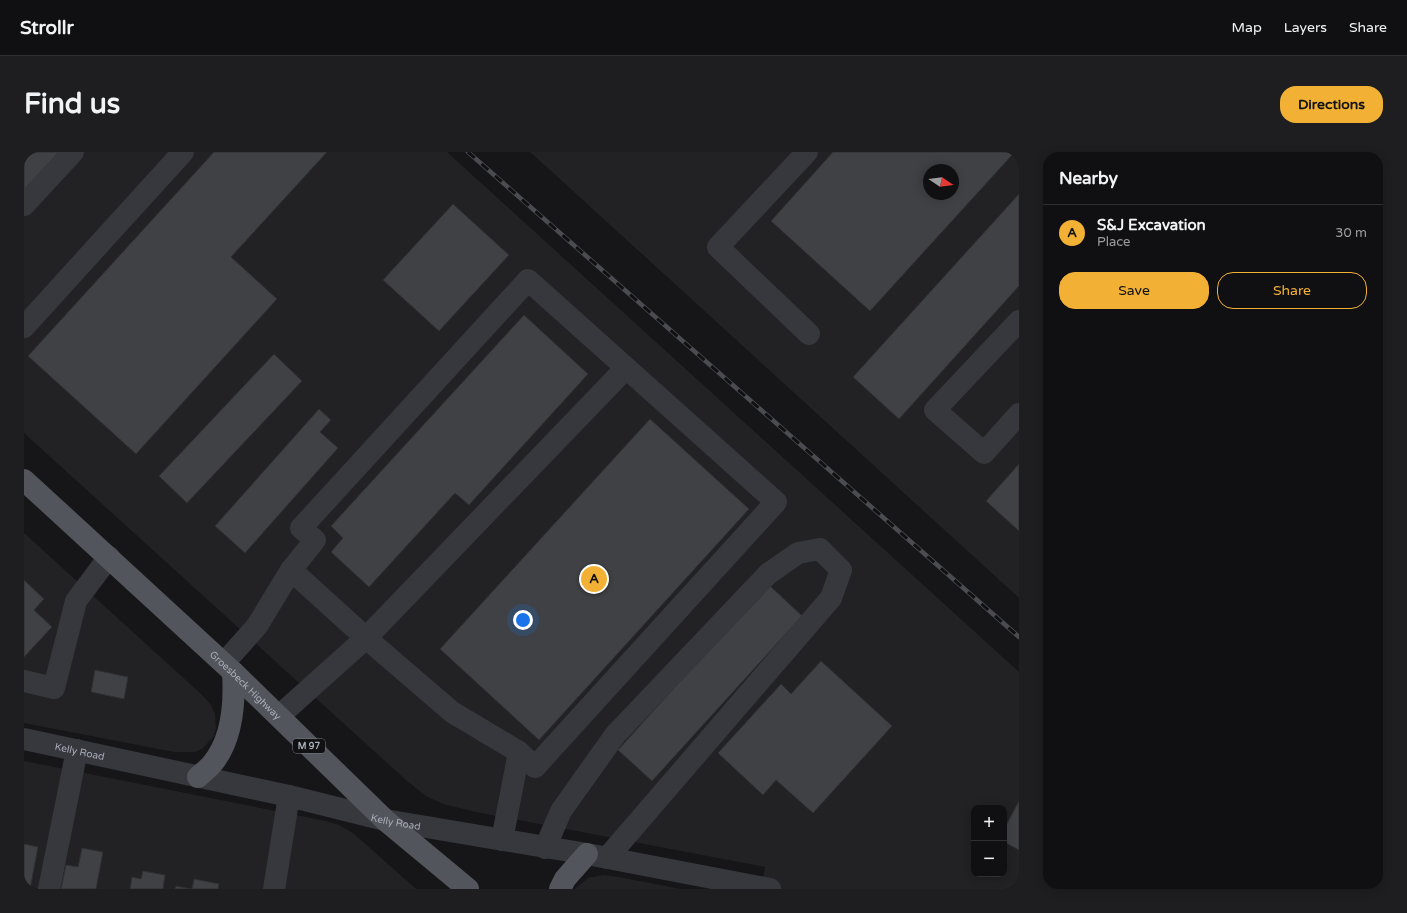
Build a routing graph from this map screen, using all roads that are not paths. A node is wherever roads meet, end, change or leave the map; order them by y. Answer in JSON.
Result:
{"nodes":[{"id":1,"x":73,"y":152,"type":"edge"},
{"id":2,"x":183,"y":152,"type":"edge"},
{"id":3,"x":807,"y":152,"type":"edge"},
{"id":4,"x":24,"y":205,"type":"edge"},
{"id":5,"x":1019,"y":321,"type":"edge"},
{"id":6,"x":24,"y":327,"type":"edge"},
{"id":7,"x":809,"y":334,"type":"dead end"},
{"id":8,"x":626,"y":368,"type":"junction"},
{"id":9,"x":1019,"y":414,"type":"edge"},
{"id":10,"x":24,"y":480,"type":"edge"},
{"id":11,"x":109,"y":557,"type":"junction"},
{"id":12,"x":292,"y":570,"type":"junction"},
{"id":13,"x":366,"y":638,"type":"junction"},
{"id":14,"x":228,"y":667,"type":"junction"},
{"id":15,"x":24,"y":681,"type":"edge"},
{"id":16,"x":279,"y":716,"type":"junction"},
{"id":17,"x":24,"y":739,"type":"edge"},
{"id":18,"x":77,"y":750,"type":"junction"},
{"id":19,"x":519,"y":752,"type":"junction"},
{"id":20,"x":198,"y":777,"type":"junction"},
{"id":21,"x":289,"y":796,"type":"junction"},
{"id":22,"x":385,"y":820,"type":"junction"},
{"id":23,"x":502,"y":840,"type":"junction"},
{"id":24,"x":545,"y":848,"type":"junction"},
{"id":25,"x":597,"y":856,"type":"junction"},
{"id":26,"x":49,"y":889,"type":"edge"},
{"id":27,"x":274,"y":889,"type":"edge"},
{"id":28,"x":468,"y":889,"type":"edge"},
{"id":29,"x":560,"y":889,"type":"edge"},
{"id":30,"x":770,"y":889,"type":"edge"}],
"edges":[{"from":1,"to":4,"type":"street"},
{"from":2,"to":6,"type":"street"},
{"from":3,"to":7,"type":"street"},
{"from":5,"to":9,"type":"street"},
{"from":8,"to":12,"type":"street"},
{"from":8,"to":13,"type":"street"},
{"from":8,"to":19,"type":"street"},
{"from":10,"to":11,"type":"main road","name":"Groesbeck Highway","number":"M 97"},
{"from":11,"to":14,"type":"main road","name":"Groesbeck Highway","number":"M 97"},
{"from":11,"to":15,"type":"street"},
{"from":12,"to":13,"type":"street"},
{"from":12,"to":14,"type":"street"},
{"from":13,"to":16,"type":"street"},
{"from":13,"to":19,"type":"street"},
{"from":14,"to":16,"type":"main road","name":"Groesbeck Highway","number":"M 97"},
{"from":14,"to":20,"type":"main road"},
{"from":16,"to":22,"type":"main road","name":"Groesbeck Highway","number":"M 97"},
{"from":17,"to":18,"type":"street","name":"Kelly Road"},
{"from":18,"to":20,"type":"street","name":"Kelly Road"},
{"from":18,"to":26,"type":"street"},
{"from":19,"to":23,"type":"street"},
{"from":20,"to":21,"type":"street","name":"Kelly Road"},
{"from":21,"to":22,"type":"street","name":"Kelly Road"},
{"from":21,"to":27,"type":"street"},
{"from":22,"to":23,"type":"street","name":"Kelly Road"},
{"from":22,"to":28,"type":"main road","name":"Groesbeck Highway","number":"M 97"},
{"from":23,"to":24,"type":"street","name":"Kelly Road"},
{"from":24,"to":25,"type":"street","name":"Kelly Road"},
{"from":24,"to":25,"type":"street"},
{"from":25,"to":29,"type":"main road"},
{"from":25,"to":30,"type":"street","name":"Kelly Road"}]}
